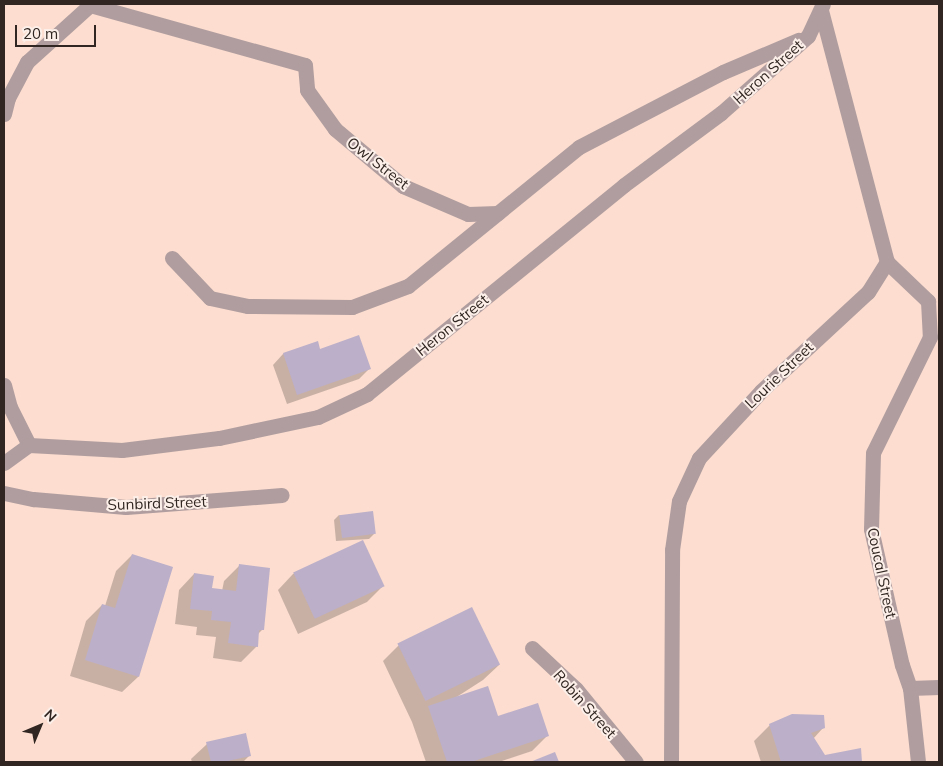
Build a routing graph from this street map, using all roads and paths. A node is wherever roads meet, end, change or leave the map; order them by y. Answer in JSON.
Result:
{"nodes":[{"id":1,"x":822,"y":7,"type":"edge"},
{"id":2,"x":808,"y":36,"type":"junction"},
{"id":3,"x":4,"y":114,"type":"edge"},
{"id":4,"x":498,"y":213,"type":"junction"},
{"id":5,"x":172,"y":258,"type":"dead end"},
{"id":6,"x":887,"y":262,"type":"junction"},
{"id":7,"x":4,"y":385,"type":"edge"},
{"id":8,"x":28,"y":445,"type":"junction"},
{"id":9,"x":4,"y":463,"type":"edge"},
{"id":10,"x":4,"y":493,"type":"edge"},
{"id":11,"x":282,"y":495,"type":"dead end"},
{"id":12,"x":532,"y":648,"type":"dead end"},
{"id":13,"x":939,"y":687,"type":"edge"},
{"id":14,"x":910,"y":688,"type":"junction"},
{"id":15,"x":636,"y":762,"type":"edge"},
{"id":16,"x":671,"y":762,"type":"edge"},
{"id":17,"x":918,"y":762,"type":"edge"}],
"edges":[{"from":1,"to":2,"type":"street","name":"Heron Street"},
{"from":1,"to":6,"type":"street"},
{"from":2,"to":4,"type":"street"},
{"from":2,"to":8,"type":"street","name":"Heron Street"},
{"from":3,"to":4,"type":"street","name":"Owl Street"},
{"from":4,"to":5,"type":"street"},
{"from":6,"to":14,"type":"street","name":"Coucal Street"},
{"from":6,"to":16,"type":"street","name":"Lourie Street"},
{"from":7,"to":8,"type":"street"},
{"from":8,"to":9,"type":"street"},
{"from":10,"to":11,"type":"street","name":"Sunbird Street"},
{"from":12,"to":15,"type":"street","name":"Robin Street"},
{"from":13,"to":14,"type":"street"},
{"from":14,"to":17,"type":"street","name":"Coucal Street"}]}
